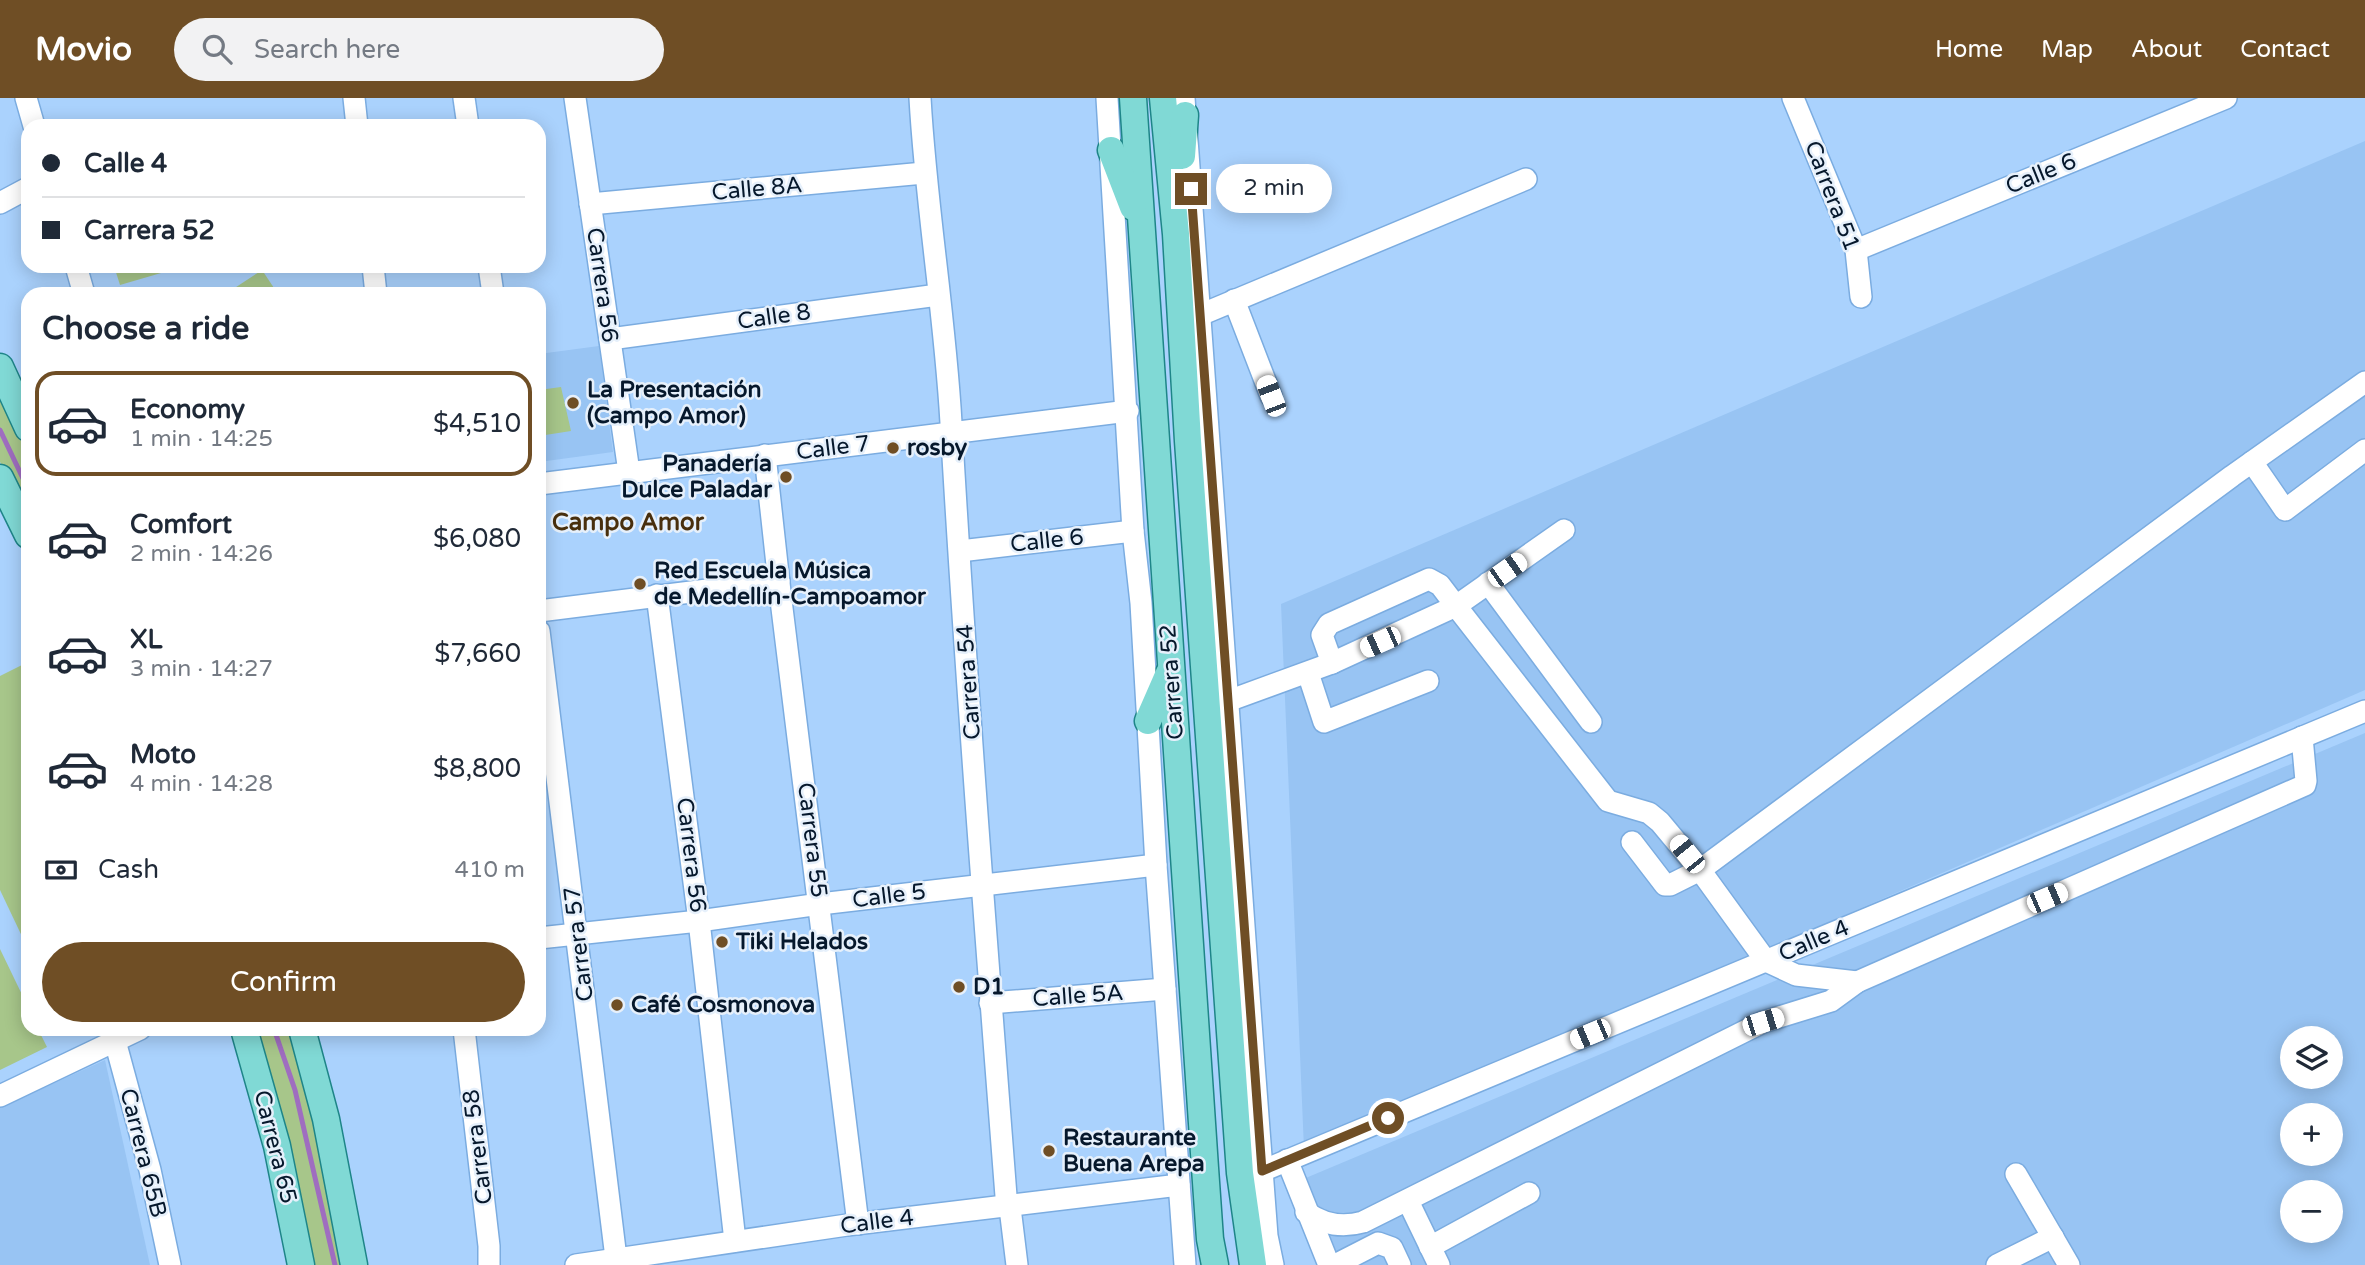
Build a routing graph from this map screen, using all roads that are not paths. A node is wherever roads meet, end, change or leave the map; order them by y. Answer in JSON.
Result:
{"nodes":[{"id":1,"x":26,"y":98,"type":"edge"},
{"id":2,"x":354,"y":98,"type":"edge"},
{"id":3,"x":464,"y":98,"type":"edge"},
{"id":4,"x":575,"y":98,"type":"edge"},
{"id":5,"x":920,"y":98,"type":"edge"},
{"id":6,"x":1107,"y":98,"type":"edge"},
{"id":7,"x":1133,"y":98,"type":"edge"},
{"id":8,"x":1163,"y":98,"type":"edge"},
{"id":9,"x":1793,"y":98,"type":"edge"},
{"id":10,"x":2225,"y":98,"type":"edge"},
{"id":11,"x":1184,"y":107,"type":"edge"},
{"id":12,"x":32,"y":119,"type":"edge"},
{"id":13,"x":356,"y":119,"type":"edge"},
{"id":14,"x":467,"y":119,"type":"edge"},
{"id":15,"x":1111,"y":150,"type":"junction"},
{"id":16,"x":924,"y":173,"type":"junction"},
{"id":17,"x":1526,"y":179,"type":"dead end"},
{"id":18,"x":21,"y":192,"type":"edge"},
{"id":19,"x":0,"y":202,"type":"edge"},
{"id":20,"x":590,"y":204,"type":"junction"},
{"id":21,"x":1142,"y":230,"type":"junction"},
{"id":22,"x":1176,"y":234,"type":"junction"},
{"id":23,"x":1856,"y":250,"type":"junction"},
{"id":24,"x":938,"y":295,"type":"junction"},
{"id":25,"x":1861,"y":297,"type":"dead end"},
{"id":26,"x":1234,"y":300,"type":"junction"},
{"id":27,"x":1200,"y":315,"type":"junction"},
{"id":28,"x":610,"y":339,"type":"junction"},
{"id":29,"x":0,"y":367,"type":"edge"},
{"id":30,"x":2365,"y":382,"type":"edge"},
{"id":31,"x":1271,"y":396,"type":"dead end"},
{"id":32,"x":1128,"y":411,"type":"junction"},
{"id":33,"x":21,"y":413,"type":"edge"},
{"id":34,"x":951,"y":433,"type":"junction"},
{"id":35,"x":1188,"y":441,"type":"junction"},
{"id":36,"x":2365,"y":450,"type":"edge"},
{"id":37,"x":765,"y":455,"type":"junction"},
{"id":38,"x":1211,"y":459,"type":"junction"},
{"id":39,"x":2252,"y":462,"type":"junction"},
{"id":40,"x":629,"y":472,"type":"junction"},
{"id":41,"x":0,"y":478,"type":"edge"},
{"id":42,"x":546,"y":483,"type":"edge"},
{"id":43,"x":8,"y":514,"type":"edge"},
{"id":44,"x":21,"y":528,"type":"edge"},
{"id":45,"x":1563,"y":530,"type":"dead end"},
{"id":46,"x":1133,"y":531,"type":"junction"},
{"id":47,"x":960,"y":551,"type":"junction"},
{"id":48,"x":779,"y":581,"type":"junction"},
{"id":49,"x":1488,"y":583,"type":"junction"},
{"id":50,"x":657,"y":596,"type":"junction"},
{"id":51,"x":1456,"y":606,"type":"junction"},
{"id":52,"x":546,"y":610,"type":"edge"},
{"id":53,"x":1332,"y":663,"type":"junction"},
{"id":54,"x":1171,"y":668,"type":"junction"},
{"id":55,"x":1308,"y":673,"type":"junction"},
{"id":56,"x":1429,"y":681,"type":"dead end"},
{"id":57,"x":546,"y":687,"type":"edge"},
{"id":58,"x":1228,"y":701,"type":"junction"},
{"id":59,"x":2365,"y":711,"type":"edge"},
{"id":60,"x":1148,"y":721,"type":"junction"},
{"id":61,"x":1591,"y":722,"type":"dead end"},
{"id":62,"x":2302,"y":737,"type":"junction"},
{"id":63,"x":1632,"y":842,"type":"dead end"},
{"id":64,"x":1156,"y":865,"type":"junction"},
{"id":65,"x":1700,"y":870,"type":"junction"},
{"id":66,"x":983,"y":886,"type":"junction"},
{"id":67,"x":820,"y":904,"type":"junction"},
{"id":68,"x":699,"y":921,"type":"junction"},
{"id":69,"x":577,"y":934,"type":"junction"},
{"id":70,"x":546,"y":937,"type":"edge"},
{"id":71,"x":1766,"y":961,"type":"junction"},
{"id":72,"x":1857,"y":982,"type":"junction"},
{"id":73,"x":1165,"y":989,"type":"junction"},
{"id":74,"x":990,"y":1003,"type":"junction"},
{"id":75,"x":125,"y":1036,"type":"edge"},
{"id":76,"x":246,"y":1036,"type":"edge"},
{"id":77,"x":304,"y":1036,"type":"edge"},
{"id":78,"x":465,"y":1036,"type":"edge"},
{"id":79,"x":115,"y":1041,"type":"junction"},
{"id":80,"x":0,"y":1096,"type":"edge"},
{"id":81,"x":1287,"y":1160,"type":"junction"},
{"id":82,"x":1262,"y":1171,"type":"junction"},
{"id":83,"x":2016,"y":1174,"type":"dead end"},
{"id":84,"x":1179,"y":1185,"type":"junction"},
{"id":85,"x":1529,"y":1193,"type":"dead end"},
{"id":86,"x":1408,"y":1201,"type":"junction"},
{"id":87,"x":1008,"y":1206,"type":"junction"},
{"id":88,"x":1306,"y":1212,"type":"junction"},
{"id":89,"x":858,"y":1224,"type":"junction"},
{"id":90,"x":1356,"y":1224,"type":"junction"},
{"id":91,"x":2053,"y":1237,"type":"junction"},
{"id":92,"x":735,"y":1241,"type":"junction"},
{"id":93,"x":1434,"y":1256,"type":"edge"},
{"id":94,"x":616,"y":1258,"type":"junction"},
{"id":95,"x":1329,"y":1262,"type":"edge"},
{"id":96,"x":170,"y":1265,"type":"edge"},
{"id":97,"x":301,"y":1265,"type":"edge"},
{"id":98,"x":354,"y":1265,"type":"edge"},
{"id":99,"x":489,"y":1265,"type":"edge"},
{"id":100,"x":576,"y":1265,"type":"edge"},
{"id":101,"x":581,"y":1265,"type":"edge"},
{"id":102,"x":1017,"y":1265,"type":"edge"},
{"id":103,"x":1185,"y":1265,"type":"edge"},
{"id":104,"x":1215,"y":1265,"type":"edge"},
{"id":105,"x":1253,"y":1265,"type":"edge"},
{"id":106,"x":1273,"y":1265,"type":"edge"},
{"id":107,"x":1400,"y":1265,"type":"edge"},
{"id":108,"x":1997,"y":1265,"type":"edge"},
{"id":109,"x":2069,"y":1265,"type":"edge"}],
"edges":[{"from":1,"to":12,"type":"street"},
{"from":2,"to":13,"type":"street"},
{"from":3,"to":14,"type":"street"},
{"from":4,"to":20,"type":"street","name":"Carrera 56"},
{"from":5,"to":16,"type":"street","name":"Carrera 54"},
{"from":6,"to":15,"type":"street","name":"Carrera 52"},
{"from":7,"to":21,"type":"main road","name":"Carrera 52"},
{"from":8,"to":22,"type":"main road","name":"Carrera 52"},
{"from":9,"to":23,"type":"street","name":"Carrera 51"},
{"from":10,"to":23,"type":"street","name":"Calle 6"},
{"from":11,"to":22,"type":"main road"},
{"from":11,"to":27,"type":"street"},
{"from":15,"to":21,"type":"main road"},
{"from":15,"to":32,"type":"street","name":"Carrera 52"},
{"from":16,"to":20,"type":"street","name":"Calle 8A"},
{"from":16,"to":24,"type":"street","name":"Carrera 54"},
{"from":17,"to":26,"type":"street"},
{"from":18,"to":19,"type":"street"},
{"from":20,"to":28,"type":"street","name":"Carrera 56"},
{"from":21,"to":54,"type":"main road","name":"Carrera 52"},
{"from":22,"to":35,"type":"main road","name":"Carrera 52"},
{"from":23,"to":25,"type":"street","name":"Carrera 51"},
{"from":24,"to":28,"type":"street","name":"Calle 8"},
{"from":24,"to":34,"type":"street","name":"Carrera 54"},
{"from":26,"to":27,"type":"street"},
{"from":26,"to":31,"type":"street"},
{"from":27,"to":38,"type":"street"},
{"from":28,"to":40,"type":"street","name":"Carrera 56"},
{"from":29,"to":33,"type":"main road"},
{"from":30,"to":39,"type":"street"},
{"from":32,"to":34,"type":"street","name":"Calle 7"},
{"from":32,"to":46,"type":"street","name":"Carrera 52"},
{"from":34,"to":37,"type":"street","name":"Calle 7"},
{"from":34,"to":47,"type":"street","name":"Carrera 54"},
{"from":35,"to":38,"type":"main road"},
{"from":35,"to":105,"type":"main road","name":"Carrera 52"},
{"from":36,"to":39,"type":"street"},
{"from":37,"to":40,"type":"street","name":"Calle 7"},
{"from":37,"to":48,"type":"street","name":"Carrera 55"},
{"from":38,"to":58,"type":"street"},
{"from":39,"to":65,"type":"street"},
{"from":40,"to":42,"type":"street","name":"Calle 7"},
{"from":41,"to":43,"type":"main road"},
{"from":43,"to":44,"type":"main road"},
{"from":45,"to":49,"type":"street"},
{"from":46,"to":47,"type":"street","name":"Calle 6"},
{"from":46,"to":60,"type":"street","name":"Carrera 52"},
{"from":47,"to":66,"type":"street","name":"Carrera 54"},
{"from":48,"to":50,"type":"street"},
{"from":48,"to":67,"type":"street","name":"Carrera 55"},
{"from":49,"to":51,"type":"street"},
{"from":49,"to":61,"type":"street"},
{"from":50,"to":52,"type":"street"},
{"from":50,"to":68,"type":"street","name":"Carrera 56"},
{"from":51,"to":53,"type":"street"},
{"from":51,"to":53,"type":"street"},
{"from":51,"to":65,"type":"street"},
{"from":53,"to":55,"type":"street"},
{"from":54,"to":60,"type":"main road"},
{"from":54,"to":104,"type":"main road","name":"Carrera 52"},
{"from":55,"to":56,"type":"street"},
{"from":55,"to":58,"type":"street"},
{"from":57,"to":69,"type":"street","name":"Carrera 57"},
{"from":58,"to":82,"type":"street"},
{"from":59,"to":62,"type":"street","name":"Calle 4"},
{"from":60,"to":64,"type":"street","name":"Carrera 52"},
{"from":62,"to":71,"type":"street","name":"Calle 4"},
{"from":62,"to":72,"type":"street"},
{"from":63,"to":65,"type":"street"},
{"from":64,"to":66,"type":"street","name":"Calle 5"},
{"from":64,"to":73,"type":"street","name":"Carrera 52"},
{"from":65,"to":71,"type":"street"},
{"from":66,"to":67,"type":"street","name":"Calle 5"},
{"from":66,"to":74,"type":"street","name":"Carrera 54"},
{"from":67,"to":68,"type":"street","name":"Calle 5"},
{"from":67,"to":89,"type":"street","name":"Carrera 55"},
{"from":68,"to":69,"type":"street","name":"Calle 5"},
{"from":68,"to":92,"type":"street","name":"Carrera 56"},
{"from":69,"to":70,"type":"street","name":"Calle 5"},
{"from":69,"to":94,"type":"street","name":"Carrera 57"},
{"from":71,"to":72,"type":"street"},
{"from":71,"to":81,"type":"street","name":"Calle 4"},
{"from":72,"to":86,"type":"street"},
{"from":73,"to":74,"type":"street","name":"Calle 5A"},
{"from":73,"to":84,"type":"street","name":"Carrera 52"},
{"from":74,"to":87,"type":"street","name":"Carrera 54"},
{"from":75,"to":79,"type":"street"},
{"from":76,"to":97,"type":"main road","name":"Carrera 65"},
{"from":77,"to":98,"type":"main road"},
{"from":78,"to":99,"type":"street","name":"Carrera 58"},
{"from":79,"to":80,"type":"street"},
{"from":79,"to":96,"type":"street","name":"Carrera 65B"},
{"from":81,"to":82,"type":"street","name":"Calle 4"},
{"from":81,"to":88,"type":"street"},
{"from":82,"to":106,"type":"street"},
{"from":83,"to":91,"type":"street"},
{"from":84,"to":87,"type":"street","name":"Calle 4"},
{"from":84,"to":103,"type":"street","name":"Carrera 52"},
{"from":85,"to":93,"type":"street"},
{"from":86,"to":90,"type":"street"},
{"from":86,"to":93,"type":"street"},
{"from":87,"to":89,"type":"street","name":"Calle 4"},
{"from":87,"to":102,"type":"street","name":"Carrera 54"},
{"from":88,"to":90,"type":"street"},
{"from":88,"to":95,"type":"street"},
{"from":89,"to":92,"type":"street","name":"Calle 4"},
{"from":90,"to":95,"type":"street"},
{"from":91,"to":108,"type":"street"},
{"from":91,"to":109,"type":"street"},
{"from":92,"to":94,"type":"street","name":"Calle 4"},
{"from":94,"to":101,"type":"street","name":"Calle 4"},
{"from":95,"to":107,"type":"street"},
{"from":100,"to":101,"type":"street","name":"Calle 4"}]}
